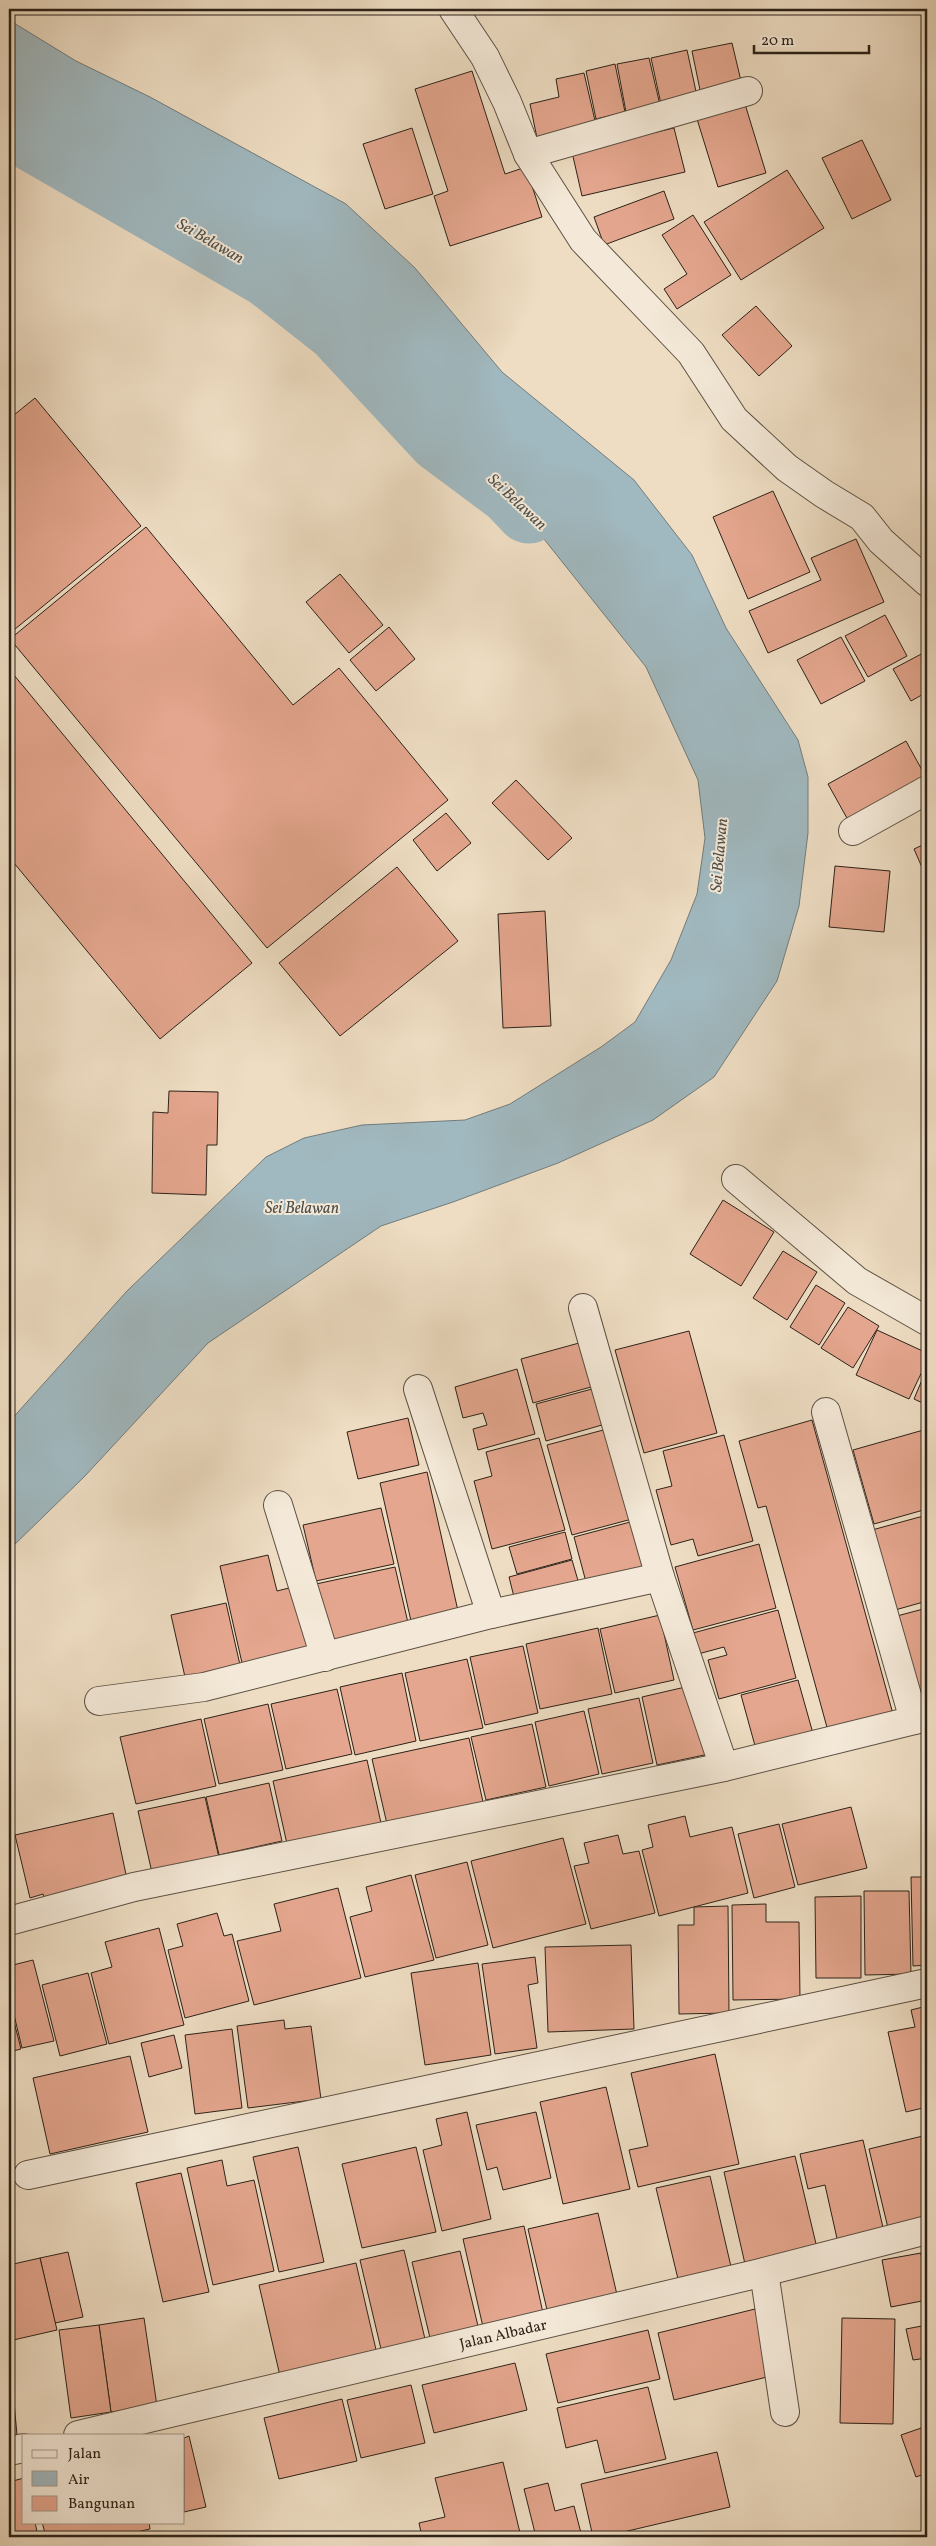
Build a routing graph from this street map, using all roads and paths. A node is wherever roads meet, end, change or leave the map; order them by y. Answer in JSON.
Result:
{"nodes":[{"id":1,"x":453,"y":9,"type":"edge"},
{"id":2,"x":748,"y":91,"type":"dead end"},
{"id":3,"x":528,"y":154,"type":"junction"},
{"id":4,"x":927,"y":582,"type":"edge"},
{"id":5,"x":927,"y":790,"type":"edge"},
{"id":6,"x":853,"y":831,"type":"dead end"},
{"id":7,"x":736,"y":1179,"type":"dead end"},
{"id":8,"x":583,"y":1308,"type":"dead end"},
{"id":9,"x":927,"y":1321,"type":"edge"},
{"id":10,"x":418,"y":1389,"type":"dead end"},
{"id":11,"x":826,"y":1412,"type":"dead end"},
{"id":12,"x":278,"y":1505,"type":"dead end"},
{"id":13,"x":660,"y":1577,"type":"junction"},
{"id":14,"x":491,"y":1614,"type":"junction"},
{"id":15,"x":325,"y":1657,"type":"junction"},
{"id":16,"x":99,"y":1700,"type":"dead end"},
{"id":17,"x":921,"y":1718,"type":"edge"},
{"id":18,"x":724,"y":1767,"type":"junction"},
{"id":19,"x":9,"y":1921,"type":"edge"},
{"id":20,"x":927,"y":1984,"type":"edge"},
{"id":21,"x":28,"y":2175,"type":"dead end"},
{"id":22,"x":927,"y":2230,"type":"edge"},
{"id":23,"x":764,"y":2272,"type":"junction"},
{"id":24,"x":786,"y":2412,"type":"dead end"},
{"id":25,"x":82,"y":2434,"type":"edge"},
{"id":26,"x":22,"y":2448,"type":"edge"},
{"id":27,"x":9,"y":2451,"type":"edge"}],
"edges":[{"from":1,"to":3,"type":"street"},
{"from":2,"to":3,"type":"street"},
{"from":3,"to":4,"type":"street"},
{"from":5,"to":6,"type":"street"},
{"from":7,"to":9,"type":"street"},
{"from":8,"to":13,"type":"street"},
{"from":10,"to":14,"type":"street"},
{"from":11,"to":17,"type":"street"},
{"from":12,"to":15,"type":"street"},
{"from":13,"to":14,"type":"street"},
{"from":13,"to":18,"type":"street"},
{"from":14,"to":15,"type":"street"},
{"from":15,"to":16,"type":"street"},
{"from":17,"to":18,"type":"street"},
{"from":18,"to":19,"type":"street"},
{"from":20,"to":21,"type":"street"},
{"from":22,"to":23,"type":"street","name":"Jalan Albadar"},
{"from":23,"to":24,"type":"street"},
{"from":23,"to":25,"type":"street","name":"Jalan Albadar"},
{"from":26,"to":27,"type":"street"}]}
